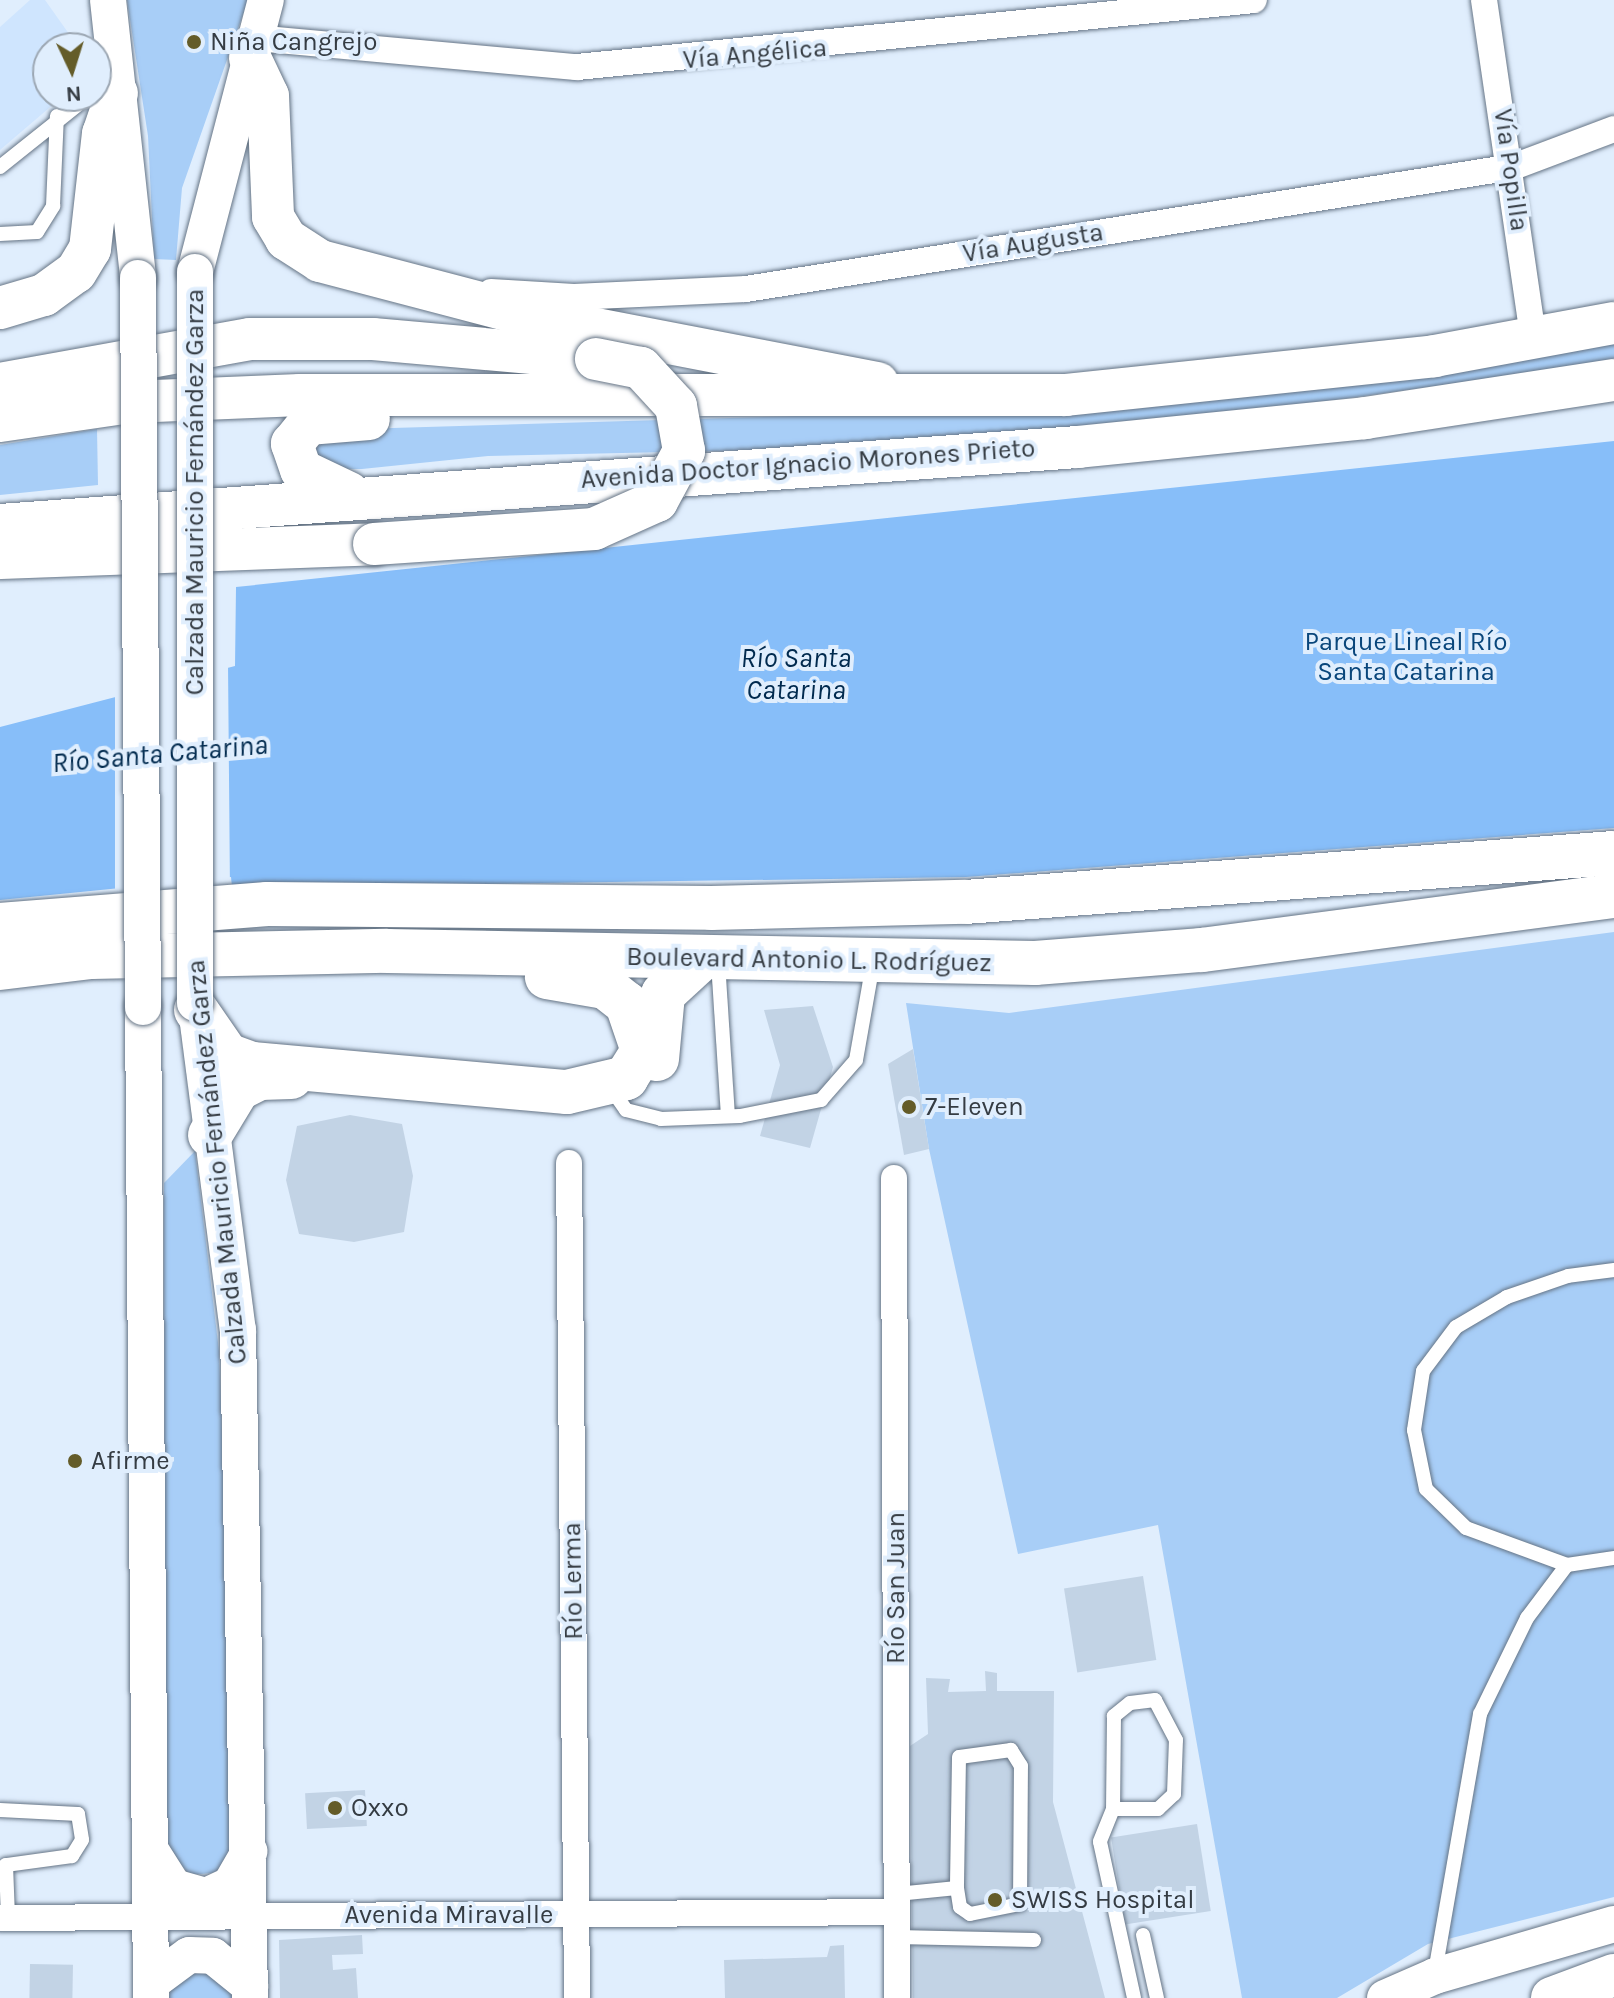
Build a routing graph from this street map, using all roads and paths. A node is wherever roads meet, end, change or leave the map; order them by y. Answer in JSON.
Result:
{"nodes":[{"id":1,"x":108,"y":0,"type":"edge"},
{"id":2,"x":266,"y":0,"type":"edge"},
{"id":3,"x":1254,"y":0,"type":"edge"},
{"id":4,"x":1484,"y":0,"type":"edge"},
{"id":5,"x":107,"y":32,"type":"edge"},
{"id":6,"x":253,"y":48,"type":"junction"},
{"id":7,"x":65,"y":112,"type":"edge"},
{"id":8,"x":104,"y":112,"type":"edge"},
{"id":9,"x":109,"y":112,"type":"edge"},
{"id":10,"x":57,"y":116,"type":"junction"},
{"id":11,"x":267,"y":124,"type":"junction"},
{"id":12,"x":1614,"y":129,"type":"edge"},
{"id":13,"x":0,"y":167,"type":"edge"},
{"id":14,"x":1513,"y":167,"type":"junction"},
{"id":15,"x":0,"y":234,"type":"edge"},
{"id":16,"x":443,"y":297,"type":"junction"},
{"id":17,"x":0,"y":308,"type":"edge"},
{"id":18,"x":1614,"y":323,"type":"edge"},
{"id":19,"x":1534,"y":341,"type":"junction"},
{"id":20,"x":590,"y":375,"type":"junction"},
{"id":21,"x":1614,"y":380,"type":"edge"},
{"id":22,"x":0,"y":384,"type":"edge"},
{"id":23,"x":937,"y":399,"type":"junction"},
{"id":24,"x":0,"y":421,"type":"edge"},
{"id":25,"x":354,"y":494,"type":"junction"},
{"id":26,"x":0,"y":525,"type":"edge"},
{"id":27,"x":0,"y":558,"type":"edge"},
{"id":28,"x":1614,"y":853,"type":"edge"},
{"id":29,"x":1614,"y":896,"type":"edge"},
{"id":30,"x":0,"y":925,"type":"edge"},
{"id":31,"x":387,"y":951,"type":"junction"},
{"id":32,"x":708,"y":961,"type":"junction"},
{"id":33,"x":873,"y":963,"type":"junction"},
{"id":34,"x":0,"y":968,"type":"edge"},
{"id":35,"x":196,"y":1006,"type":"junction"},
{"id":36,"x":614,"y":1094,"type":"junction"},
{"id":37,"x":728,"y":1116,"type":"junction"},
{"id":38,"x":210,"y":1135,"type":"junction"},
{"id":39,"x":569,"y":1163,"type":"dead end"},
{"id":40,"x":894,"y":1178,"type":"dead end"},
{"id":41,"x":1614,"y":1270,"type":"edge"},
{"id":42,"x":1614,"y":1558,"type":"edge"},
{"id":43,"x":1567,"y":1565,"type":"junction"},
{"id":44,"x":1113,"y":1809,"type":"junction"},
{"id":45,"x":0,"y":1810,"type":"edge"},
{"id":46,"x":150,"y":1849,"type":"junction"},
{"id":47,"x":250,"y":1851,"type":"junction"},
{"id":48,"x":3,"y":1864,"type":"edge"},
{"id":49,"x":957,"y":1888,"type":"junction"},
{"id":50,"x":897,"y":1914,"type":"junction"},
{"id":51,"x":577,"y":1915,"type":"junction"},
{"id":52,"x":250,"y":1916,"type":"junction"},
{"id":53,"x":150,"y":1917,"type":"junction"},
{"id":54,"x":4,"y":1918,"type":"edge"},
{"id":55,"x":1614,"y":1924,"type":"edge"},
{"id":56,"x":1143,"y":1935,"type":"dead end"},
{"id":57,"x":1034,"y":1940,"type":"dead end"},
{"id":58,"x":1614,"y":1975,"type":"edge"},
{"id":59,"x":1435,"y":1976,"type":"junction"},
{"id":60,"x":151,"y":1991,"type":"edge"},
{"id":61,"x":250,"y":1992,"type":"edge"},
{"id":62,"x":577,"y":1998,"type":"edge"},
{"id":63,"x":897,"y":1998,"type":"edge"},
{"id":64,"x":1134,"y":1998,"type":"edge"},
{"id":65,"x":1157,"y":1998,"type":"edge"},
{"id":66,"x":1385,"y":1998,"type":"edge"},
{"id":67,"x":1552,"y":1998,"type":"edge"}],
"edges":[{"from":1,"to":5,"type":"main road","name":"Calzada Mauricio Fernández Garza"},
{"from":2,"to":6,"type":"main road","name":"Calzada Mauricio Fernández Garza"},
{"from":3,"to":6,"type":"street","name":"Vía Angélica"},
{"from":4,"to":14,"type":"street","name":"Vía Popilla"},
{"from":6,"to":11,"type":"main road"},
{"from":6,"to":35,"type":"main road","name":"Calzada Mauricio Fernández Garza","bridge":true},
{"from":7,"to":10,"type":"lane"},
{"from":8,"to":17,"type":"main road"},
{"from":9,"to":46,"type":"main road","name":"Calzada Mauricio Fernández Garza","bridge":true},
{"from":10,"to":13,"type":"lane"},
{"from":10,"to":15,"type":"lane"},
{"from":11,"to":16,"type":"main road"},
{"from":11,"to":20,"type":"main road"},
{"from":12,"to":14,"type":"street","name":"Vía Augusta"},
{"from":14,"to":16,"type":"street","name":"Vía Augusta"},
{"from":14,"to":19,"type":"street","name":"Vía Popilla"},
{"from":16,"to":23,"type":"main road"},
{"from":18,"to":19,"type":"main road","name":"Avenida Doctor Ignacio Morones Prieto"},
{"from":19,"to":23,"type":"main road","name":"Avenida Doctor Ignacio Morones Prieto"},
{"from":20,"to":22,"type":"main road"},
{"from":20,"to":23,"type":"main road","name":"Avenida Doctor Ignacio Morones Prieto"},
{"from":20,"to":24,"type":"main road","name":"Avenida Doctor Ignacio Morones Prieto"},
{"from":20,"to":25,"type":"main road"},
{"from":20,"to":27,"type":"main road","bridge":true},
{"from":21,"to":25,"type":"main road","name":"Avenida Doctor Ignacio Morones Prieto"},
{"from":25,"to":26,"type":"main road","name":"Avenida Doctor Ignacio Morones Prieto"},
{"from":28,"to":30,"type":"highway","name":"Boulevard Antonio L. Rodríguez"},
{"from":29,"to":33,"type":"highway","name":"Boulevard Antonio L. Rodríguez"},
{"from":31,"to":32,"type":"highway","name":"Boulevard Antonio L. Rodríguez"},
{"from":31,"to":34,"type":"highway","name":"Boulevard Antonio L. Rodríguez"},
{"from":31,"to":36,"type":"highway"},
{"from":32,"to":33,"type":"highway","name":"Boulevard Antonio L. Rodríguez"},
{"from":32,"to":36,"type":"highway"},
{"from":32,"to":37,"type":"lane"},
{"from":33,"to":37,"type":"lane"},
{"from":35,"to":36,"type":"highway"},
{"from":35,"to":38,"type":"main road","name":"Calzada Mauricio Fernández Garza"},
{"from":36,"to":37,"type":"lane"},
{"from":36,"to":38,"type":"highway"},
{"from":38,"to":47,"type":"main road","name":"Calzada Mauricio Fernández Garza"},
{"from":39,"to":51,"type":"street","name":"Río Lerma"},
{"from":40,"to":50,"type":"street","name":"Río San Juan"},
{"from":41,"to":43,"type":"lane"},
{"from":42,"to":43,"type":"lane"},
{"from":43,"to":59,"type":"lane"},
{"from":44,"to":44,"type":"lane"},
{"from":44,"to":64,"type":"lane"},
{"from":45,"to":48,"type":"lane"},
{"from":46,"to":47,"type":"main road"},
{"from":46,"to":53,"type":"main road","name":"Calzada Mauricio Fernández Garza"},
{"from":47,"to":52,"type":"main road","name":"Calzada Mauricio Fernández Garza"},
{"from":48,"to":54,"type":"lane"},
{"from":49,"to":49,"type":"lane"},
{"from":49,"to":50,"type":"lane"},
{"from":50,"to":51,"type":"street","name":"Avenida Miravalle"},
{"from":50,"to":57,"type":"lane"},
{"from":50,"to":63,"type":"street","name":"Río San Juan"},
{"from":51,"to":52,"type":"street","name":"Avenida Miravalle"},
{"from":51,"to":62,"type":"street","name":"Río Lerma"},
{"from":52,"to":53,"type":"street","name":"Avenida Miravalle"},
{"from":52,"to":61,"type":"main road","name":"Calzada Mauricio Fernández Garza"},
{"from":53,"to":54,"type":"street","name":"Avenida Miravalle"},
{"from":53,"to":60,"type":"main road","name":"Calzada Mauricio Fernández Garza"},
{"from":55,"to":59,"type":"main road"},
{"from":56,"to":65,"type":"lane"},
{"from":58,"to":67,"type":"main road"},
{"from":59,"to":66,"type":"main road"},
{"from":60,"to":61,"type":"main road"}]}
